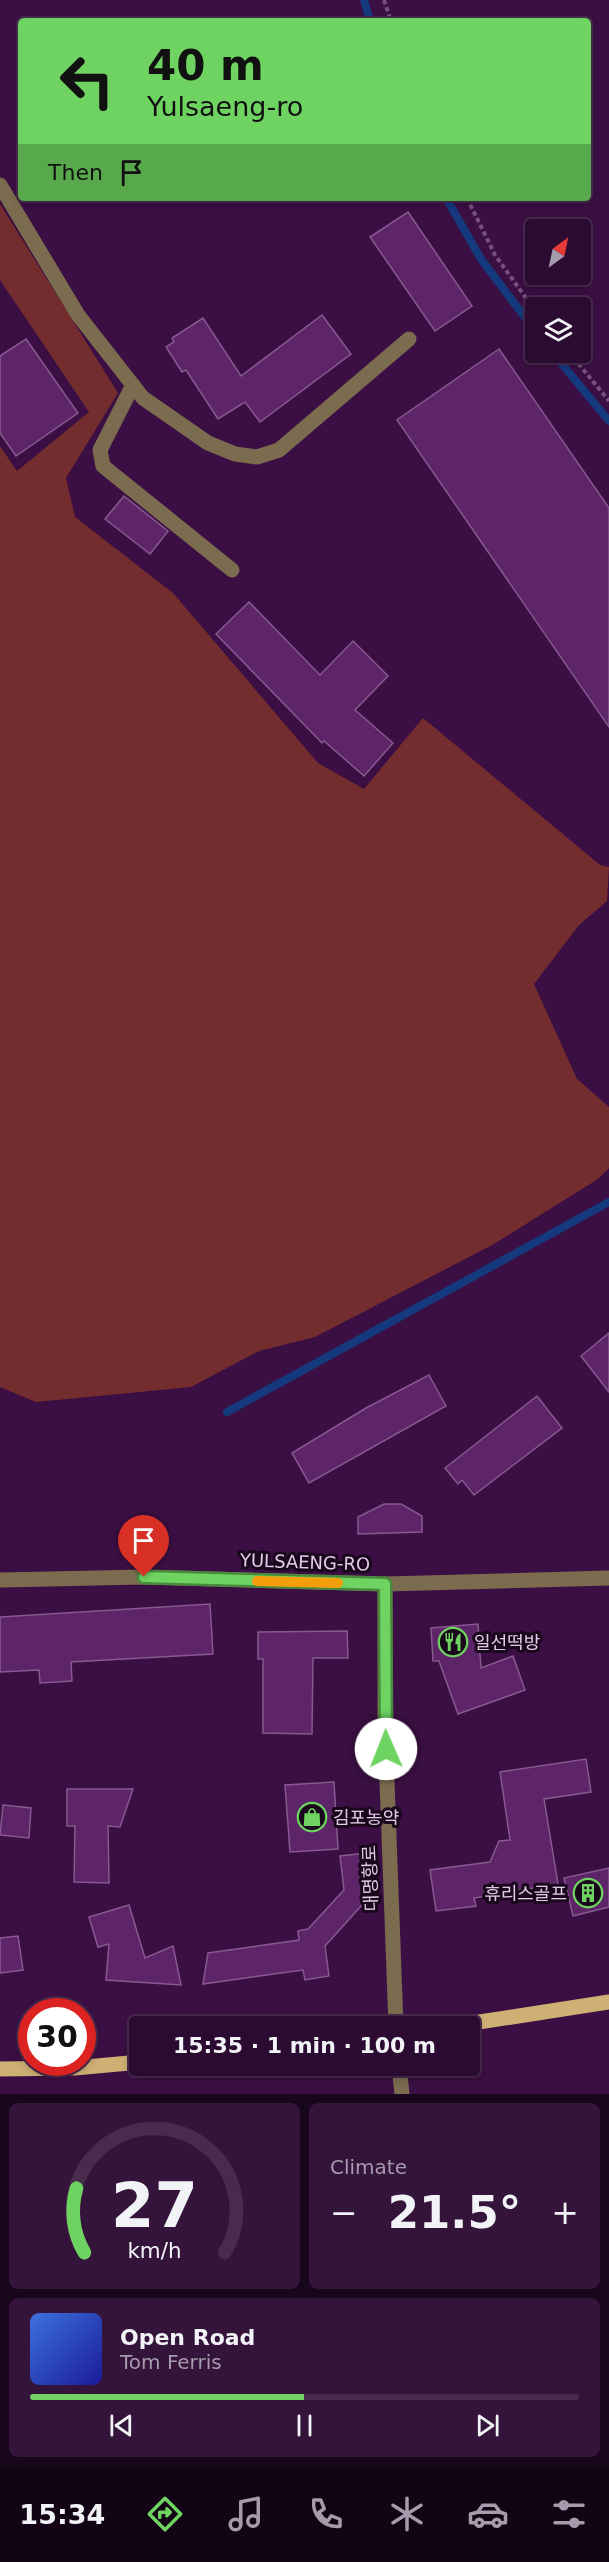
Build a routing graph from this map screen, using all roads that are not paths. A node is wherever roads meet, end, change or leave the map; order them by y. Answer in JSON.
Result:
{"nodes":[{"id":1,"x":0,"y":185,"type":"edge"},
{"id":2,"x":409,"y":339,"type":"dead end"},
{"id":3,"x":133,"y":385,"type":"junction"},
{"id":4,"x":232,"y":570,"type":"dead end"},
{"id":5,"x":609,"y":1578,"type":"edge"},
{"id":6,"x":0,"y":1580,"type":"edge"},
{"id":7,"x":385,"y":1584,"type":"junction"},
{"id":8,"x":609,"y":2002,"type":"edge"},
{"id":9,"x":396,"y":2016,"type":"edge"},
{"id":10,"x":480,"y":2022,"type":"edge"},
{"id":11,"x":129,"y":2063,"type":"edge"},
{"id":12,"x":0,"y":2069,"type":"edge"},
{"id":13,"x":400,"y":2076,"type":"edge"},
{"id":14,"x":402,"y":2094,"type":"edge"}],
"edges":[{"from":1,"to":3,"type":"street"},
{"from":2,"to":3,"type":"street"},
{"from":3,"to":4,"type":"street"},
{"from":5,"to":7,"type":"street","name":"YULSAENG-RO"},
{"from":6,"to":7,"type":"street","name":"YULSAENG-RO"},
{"from":7,"to":9,"type":"street","name":"대명항로"},
{"from":8,"to":10,"type":"main road"},
{"from":11,"to":12,"type":"main road"},
{"from":13,"to":14,"type":"street"}]}
